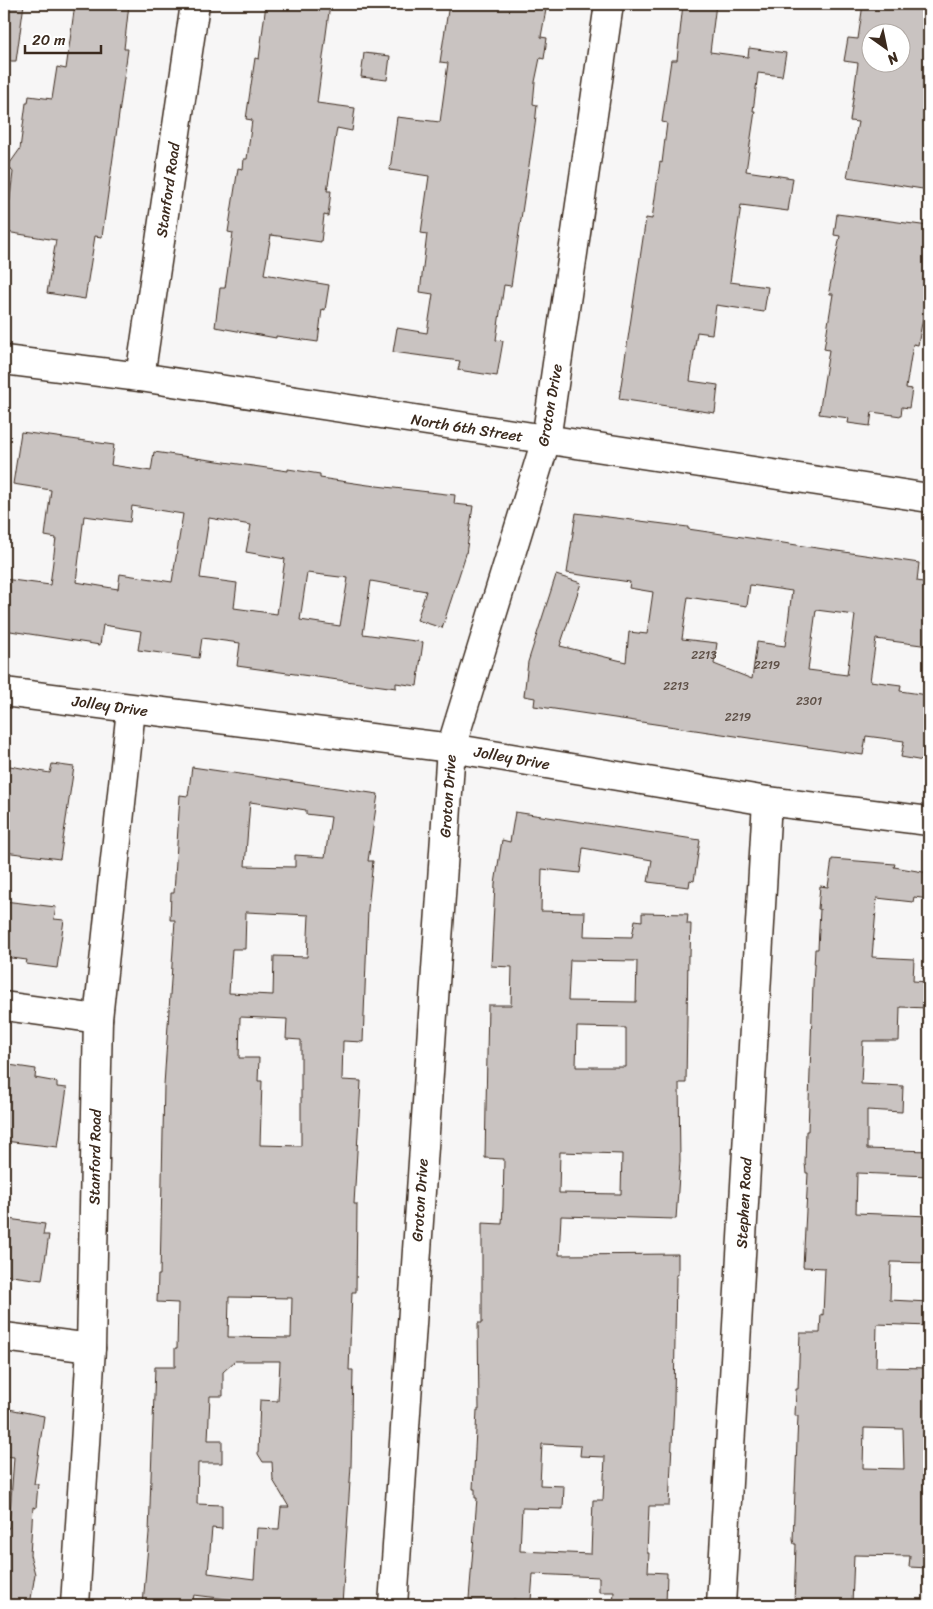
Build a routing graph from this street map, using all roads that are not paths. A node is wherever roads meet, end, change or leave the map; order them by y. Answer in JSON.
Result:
{"nodes":[{"id":1,"x":195,"y":4,"type":"edge"},
{"id":2,"x":609,"y":4,"type":"edge"},
{"id":3,"x":4,"y":360,"type":"edge"},
{"id":4,"x":140,"y":377,"type":"junction"},
{"id":5,"x":546,"y":440,"type":"junction"},
{"id":6,"x":929,"y":498,"type":"edge"},
{"id":7,"x":4,"y":692,"type":"edge"},
{"id":8,"x":131,"y":709,"type":"junction"},
{"id":9,"x":451,"y":748,"type":"junction"},
{"id":10,"x":767,"y":801,"type":"junction"},
{"id":11,"x":929,"y":821,"type":"edge"},
{"id":12,"x":4,"y":1006,"type":"edge"},
{"id":13,"x":98,"y":1019,"type":"junction"},
{"id":14,"x":4,"y":1338,"type":"edge"},
{"id":15,"x":91,"y":1348,"type":"junction"},
{"id":16,"x":75,"y":1605,"type":"edge"},
{"id":17,"x":393,"y":1605,"type":"edge"},
{"id":18,"x":721,"y":1605,"type":"edge"}],
"edges":[{"from":1,"to":4,"type":"street","name":"Stanford Road"},
{"from":2,"to":5,"type":"street","name":"Groton Drive"},
{"from":3,"to":4,"type":"street","name":"North 6th Street"},
{"from":4,"to":5,"type":"street","name":"North 6th Street"},
{"from":5,"to":6,"type":"street","name":"North 6th Street"},
{"from":5,"to":9,"type":"street","name":"Groton Drive"},
{"from":7,"to":8,"type":"street","name":"Jolley Drive"},
{"from":8,"to":9,"type":"street","name":"Jolley Drive"},
{"from":8,"to":13,"type":"street","name":"Stanford Road"},
{"from":9,"to":10,"type":"street","name":"Jolley Drive"},
{"from":9,"to":17,"type":"street","name":"Groton Drive"},
{"from":10,"to":11,"type":"street","name":"Jolley Drive"},
{"from":10,"to":18,"type":"street","name":"Stephen Road"},
{"from":12,"to":13,"type":"street"},
{"from":13,"to":15,"type":"street","name":"Stanford Road"},
{"from":14,"to":15,"type":"street"},
{"from":15,"to":16,"type":"street","name":"Stanford Road"}]}
